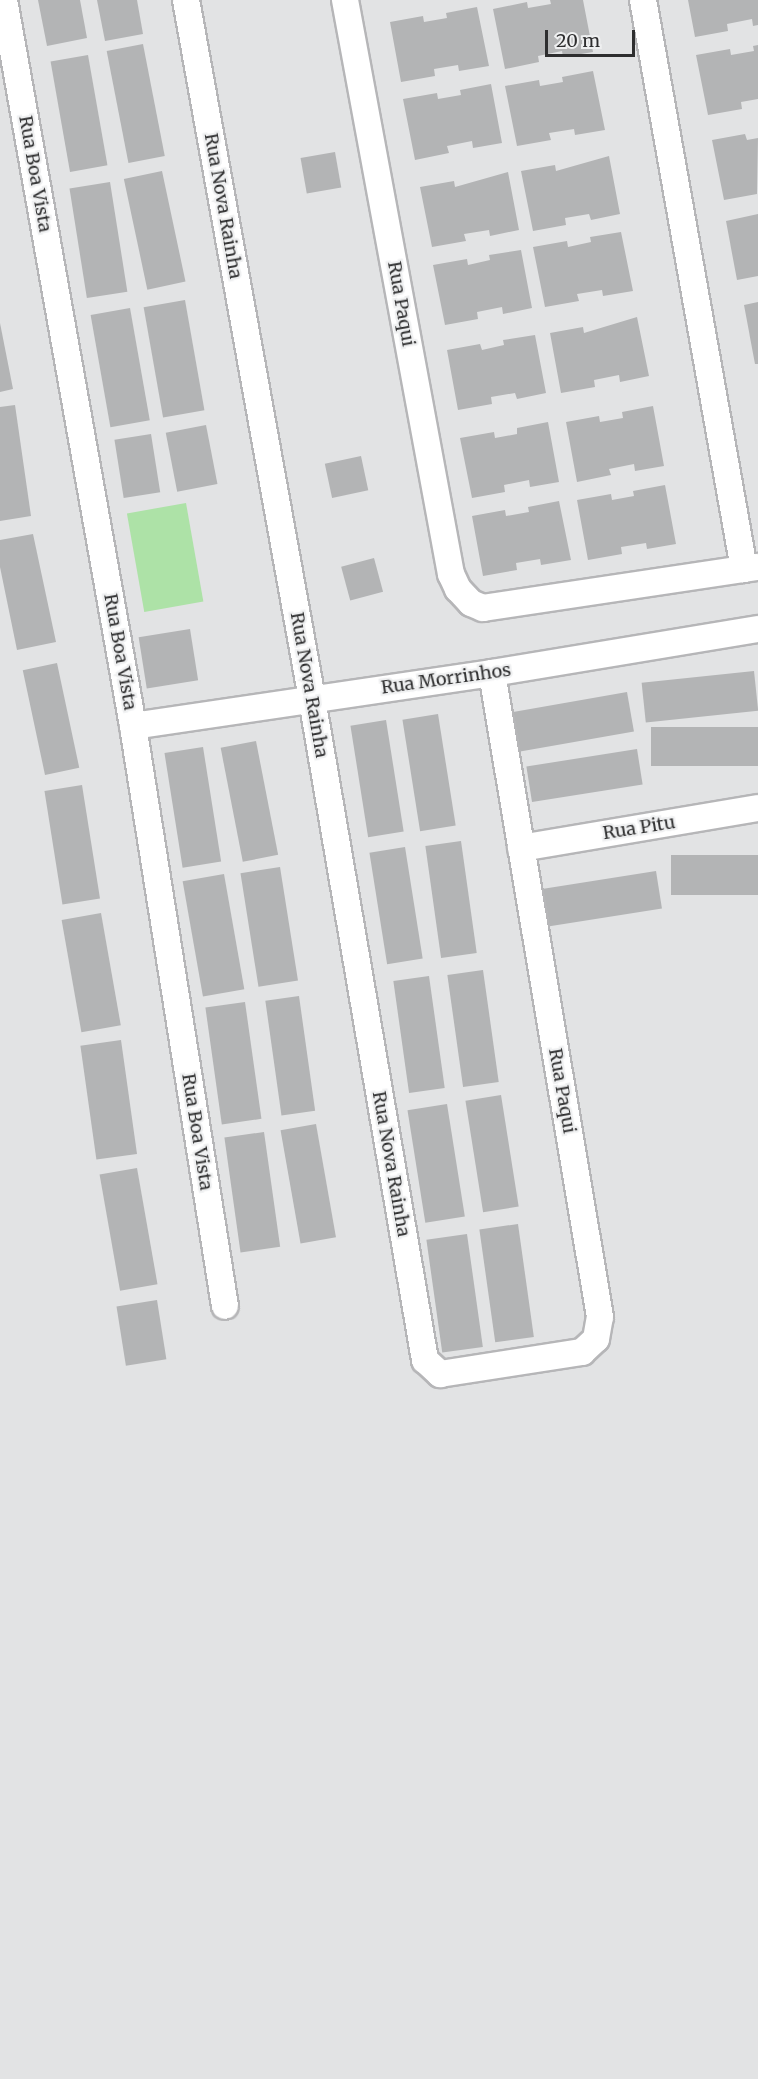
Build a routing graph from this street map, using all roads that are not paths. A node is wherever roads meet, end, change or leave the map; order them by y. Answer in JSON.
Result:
{"nodes":[{"id":1,"x":4,"y":0,"type":"edge"},
{"id":2,"x":186,"y":0,"type":"edge"},
{"id":3,"x":345,"y":0,"type":"edge"},
{"id":4,"x":643,"y":0,"type":"edge"},
{"id":5,"x":751,"y":568,"type":"edge"},
{"id":6,"x":758,"y":628,"type":"edge"},
{"id":7,"x":492,"y":673,"type":"junction"},
{"id":8,"x":312,"y":699,"type":"junction"},
{"id":9,"x":133,"y":726,"type":"junction"},
{"id":10,"x":758,"y":808,"type":"edge"},
{"id":11,"x":521,"y":848,"type":"junction"},
{"id":12,"x":225,"y":1306,"type":"dead end"},
{"id":13,"x":432,"y":1368,"type":"joint"}],
"edges":[{"from":1,"to":9,"type":"street","name":"Rua Boa Vista"},
{"from":2,"to":8,"type":"street","name":"Rua Nova Rainha"},
{"from":3,"to":5,"type":"street","name":"Rua Paqui"},
{"from":4,"to":5,"type":"street"},
{"from":6,"to":7,"type":"street","name":"Rua Morrinhos"},
{"from":7,"to":8,"type":"street","name":"Rua Morrinhos"},
{"from":7,"to":11,"type":"street","name":"Rua Paqui"},
{"from":8,"to":9,"type":"street","name":"Rua Morrinhos"},
{"from":8,"to":13,"type":"street","name":"Rua Nova Rainha"},
{"from":9,"to":12,"type":"street","name":"Rua Boa Vista"},
{"from":10,"to":11,"type":"street","name":"Rua Pitu"},
{"from":11,"to":13,"type":"street","name":"Rua Paqui"}]}
